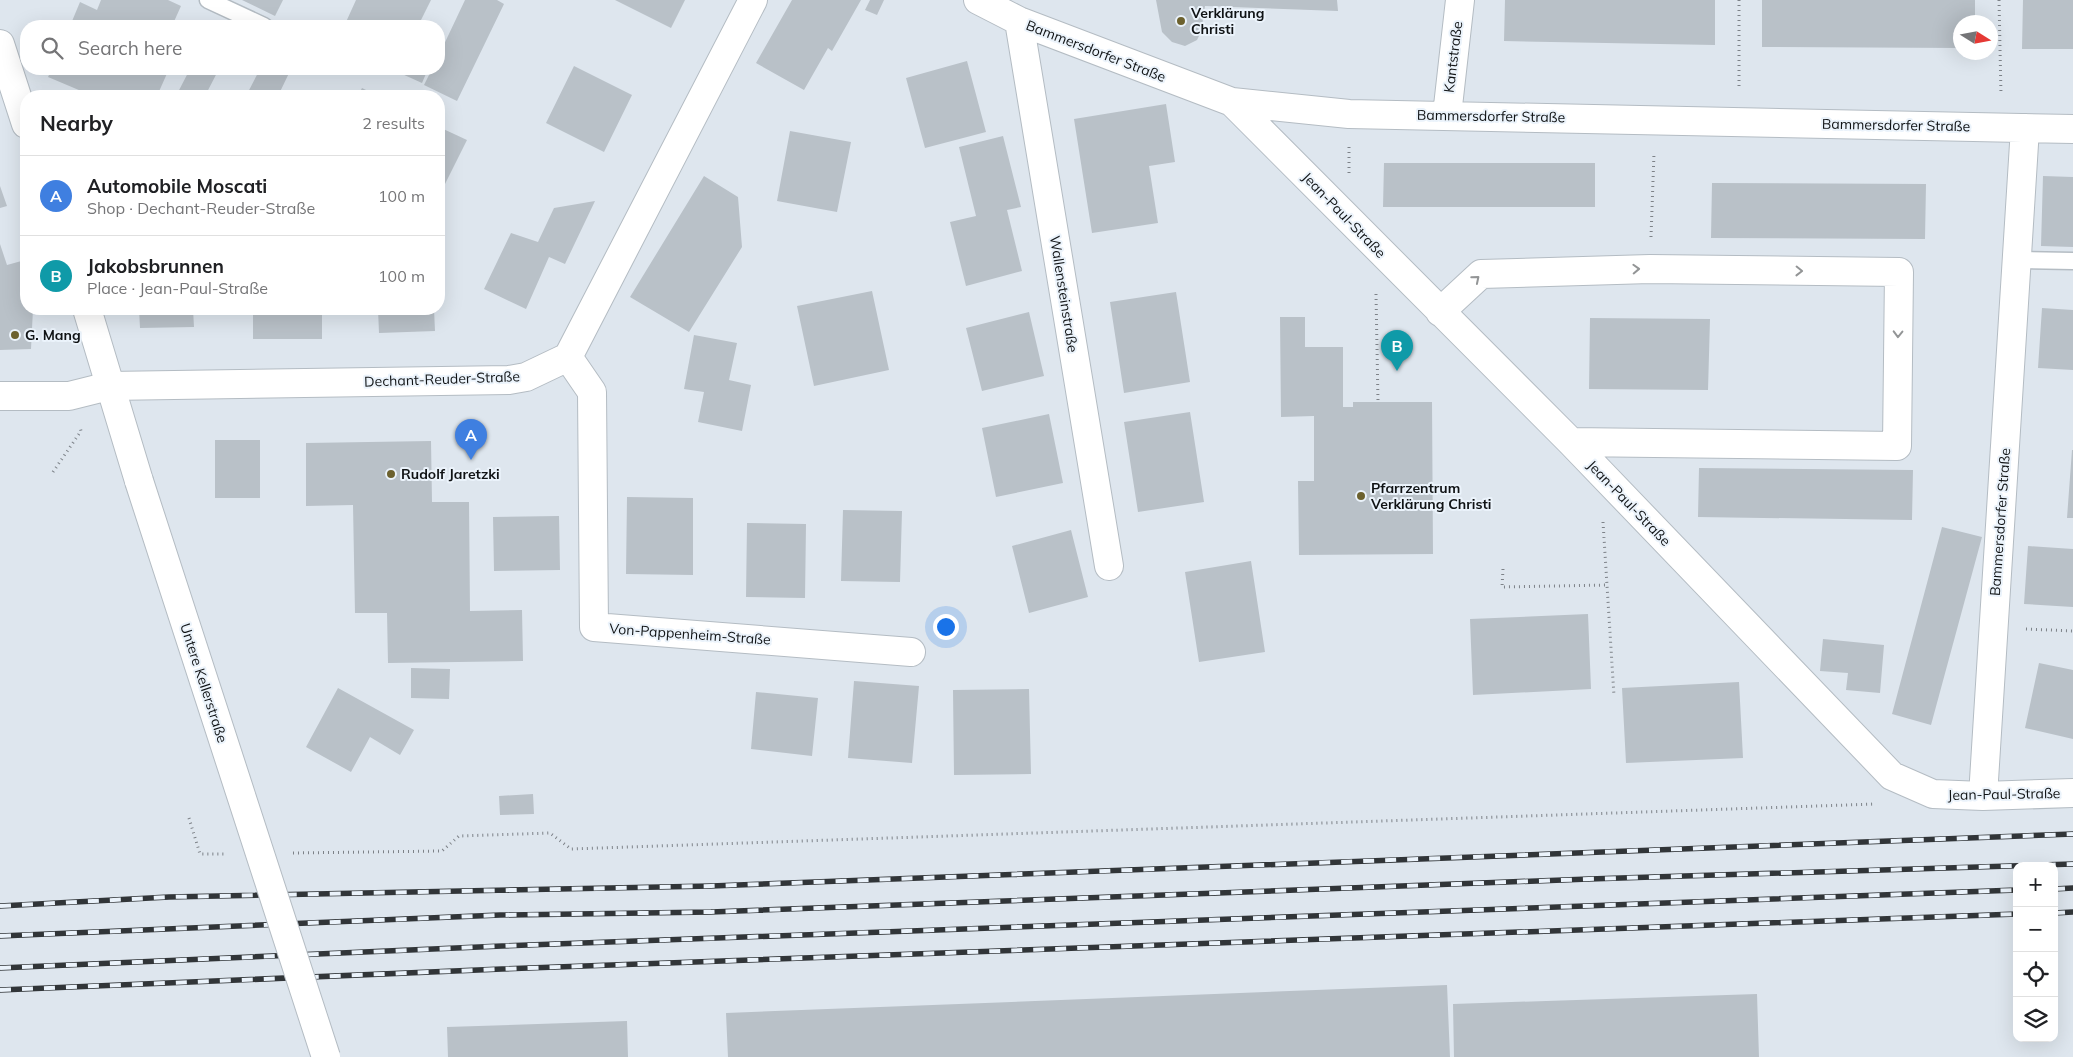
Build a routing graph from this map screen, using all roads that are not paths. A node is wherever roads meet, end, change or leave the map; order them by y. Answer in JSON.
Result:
{"nodes":[{"id":1,"x":208,"y":0,"type":"edge"},
{"id":2,"x":753,"y":0,"type":"edge"},
{"id":3,"x":978,"y":0,"type":"edge"},
{"id":4,"x":1460,"y":0,"type":"edge"},
{"id":5,"x":251,"y":20,"type":"edge"},
{"id":6,"x":1019,"y":21,"type":"junction"},
{"id":7,"x":0,"y":44,"type":"edge"},
{"id":8,"x":1232,"y":102,"type":"junction"},
{"id":9,"x":20,"y":106,"type":"edge"},
{"id":10,"x":1447,"y":115,"type":"junction"},
{"id":11,"x":2013,"y":128,"type":"junction"},
{"id":12,"x":2073,"y":129,"type":"edge"},
{"id":13,"x":2016,"y":260,"type":"junction"},
{"id":14,"x":2073,"y":261,"type":"edge"},
{"id":15,"x":1440,"y":312,"type":"junction"},
{"id":16,"x":89,"y":315,"type":"edge"},
{"id":17,"x":568,"y":357,"type":"junction"},
{"id":18,"x":109,"y":386,"type":"junction"},
{"id":19,"x":0,"y":396,"type":"edge"},
{"id":20,"x":1571,"y":442,"type":"junction"},
{"id":21,"x":1109,"y":566,"type":"dead end"},
{"id":22,"x":911,"y":652,"type":"dead end"},
{"id":23,"x":2073,"y":793,"type":"edge"},
{"id":24,"x":1982,"y":796,"type":"junction"},
{"id":25,"x":326,"y":1057,"type":"edge"}],
"edges":[{"from":1,"to":5,"type":"lane"},
{"from":2,"to":17,"type":"street"},
{"from":3,"to":6,"type":"street","name":"Bammersdorfer Straße"},
{"from":4,"to":10,"type":"street","name":"Kantstraße"},
{"from":6,"to":8,"type":"street","name":"Bammersdorfer Straße"},
{"from":6,"to":21,"type":"street","name":"Wallensteinstraße"},
{"from":7,"to":9,"type":"street"},
{"from":8,"to":10,"type":"street","name":"Bammersdorfer Straße"},
{"from":8,"to":15,"type":"street","name":"Jean-Paul-Straße"},
{"from":10,"to":11,"type":"street","name":"Bammersdorfer Straße"},
{"from":11,"to":12,"type":"street","name":"Bammersdorfer Straße"},
{"from":11,"to":13,"type":"street","name":"Bammersdorfer Straße"},
{"from":13,"to":14,"type":"lane"},
{"from":13,"to":24,"type":"street","name":"Bammersdorfer Straße"},
{"from":15,"to":20,"type":"street","name":"Jean-Paul-Straße"},
{"from":15,"to":20,"type":"street","one_way":true},
{"from":16,"to":18,"type":"street","name":"Untere Kellerstraße"},
{"from":17,"to":18,"type":"street","name":"Dechant-Reuder-Straße"},
{"from":17,"to":22,"type":"street","name":"Von-Pappenheim-Straße"},
{"from":18,"to":19,"type":"street","name":"Dechant-Reuder-Straße"},
{"from":18,"to":25,"type":"street","name":"Untere Kellerstraße","bridge":true},
{"from":20,"to":24,"type":"street","name":"Jean-Paul-Straße"},
{"from":23,"to":24,"type":"street","name":"Jean-Paul-Straße"}]}
